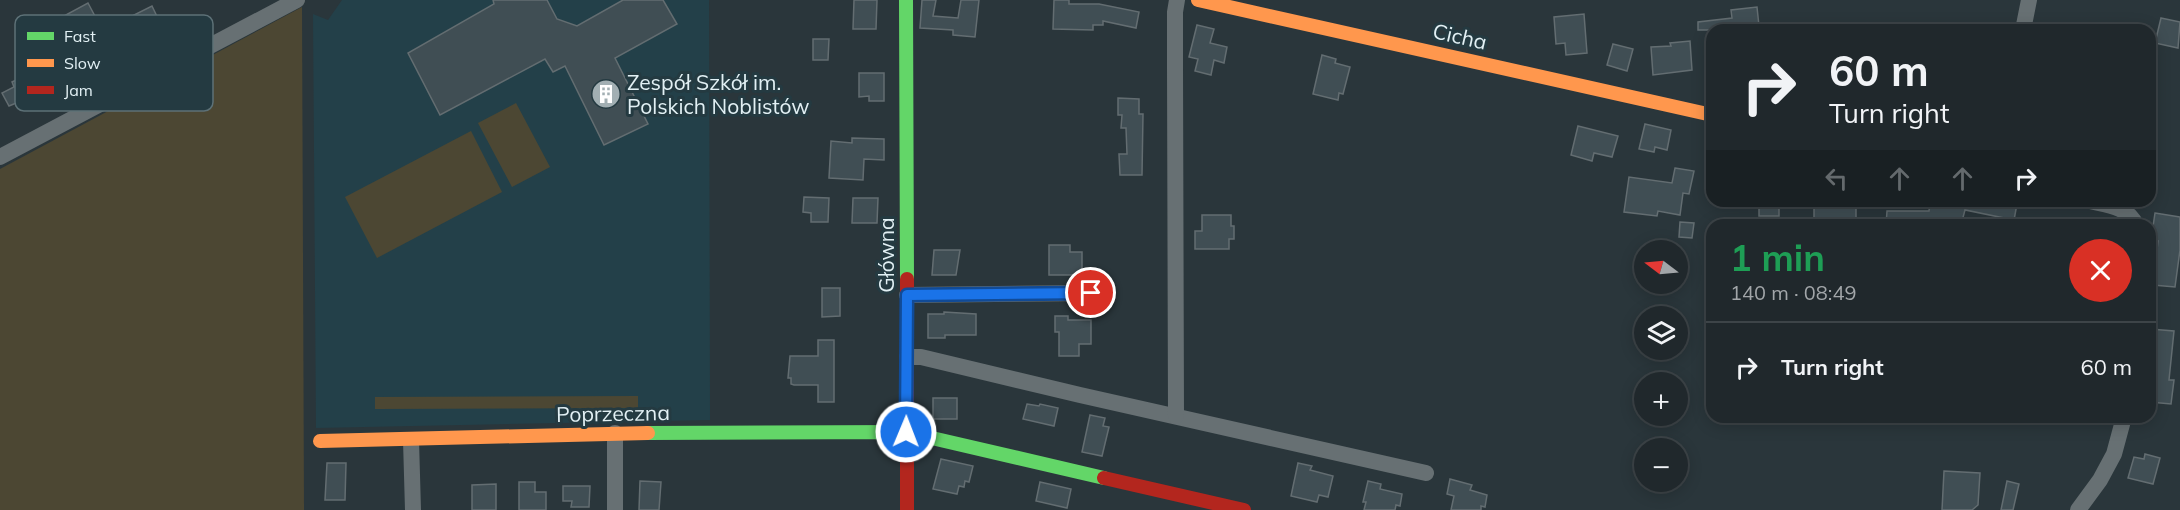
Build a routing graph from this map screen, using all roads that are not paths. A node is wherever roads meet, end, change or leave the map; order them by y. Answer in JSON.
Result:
{"nodes":[{"id":1,"x":297,"y":0,"type":"edge"},
{"id":2,"x":906,"y":0,"type":"edge"},
{"id":3,"x":1177,"y":0,"type":"edge"},
{"id":4,"x":1198,"y":0,"type":"edge"},
{"id":5,"x":2029,"y":0,"type":"edge"},
{"id":6,"x":2024,"y":24,"type":"edge"},
{"id":7,"x":213,"y":44,"type":"edge"},
{"id":8,"x":87,"y":111,"type":"edge"},
{"id":9,"x":1706,"y":114,"type":"edge"},
{"id":10,"x":0,"y":157,"type":"edge"},
{"id":11,"x":2115,"y":207,"type":"edge"},
{"id":12,"x":2131,"y":219,"type":"edge"},
{"id":13,"x":1091,"y":293,"type":"dead end"},
{"id":14,"x":907,"y":295,"type":"junction"},
{"id":15,"x":908,"y":357,"type":"junction"},
{"id":16,"x":1176,"y":416,"type":"junction"},
{"id":17,"x":2122,"y":423,"type":"edge"},
{"id":18,"x":906,"y":432,"type":"junction"},
{"id":19,"x":615,"y":433,"type":"junction"},
{"id":20,"x":411,"y":440,"type":"junction"},
{"id":21,"x":320,"y":441,"type":"dead end"},
{"id":22,"x":1425,"y":473,"type":"dead end"},
{"id":23,"x":412,"y":510,"type":"edge"},
{"id":24,"x":615,"y":510,"type":"edge"},
{"id":25,"x":907,"y":510,"type":"edge"},
{"id":26,"x":1244,"y":510,"type":"edge"},
{"id":27,"x":2078,"y":510,"type":"edge"}],
"edges":[{"from":1,"to":7,"type":"street"},
{"from":2,"to":14,"type":"street","name":"Główna"},
{"from":3,"to":16,"type":"street"},
{"from":4,"to":9,"type":"street","name":"Cicha"},
{"from":5,"to":6,"type":"street"},
{"from":8,"to":10,"type":"street"},
{"from":11,"to":12,"type":"street"},
{"from":13,"to":14,"type":"street"},
{"from":14,"to":15,"type":"street","name":"Główna"},
{"from":15,"to":16,"type":"street"},
{"from":15,"to":18,"type":"street","name":"Główna"},
{"from":16,"to":22,"type":"street"},
{"from":17,"to":27,"type":"street"},
{"from":18,"to":19,"type":"street","name":"Poprzeczna"},
{"from":18,"to":25,"type":"street","name":"Główna"},
{"from":18,"to":26,"type":"street","name":"Poprzeczna"},
{"from":19,"to":20,"type":"street","name":"Poprzeczna"},
{"from":19,"to":24,"type":"street"},
{"from":20,"to":21,"type":"street","name":"Poprzeczna"},
{"from":20,"to":23,"type":"street"}]}
